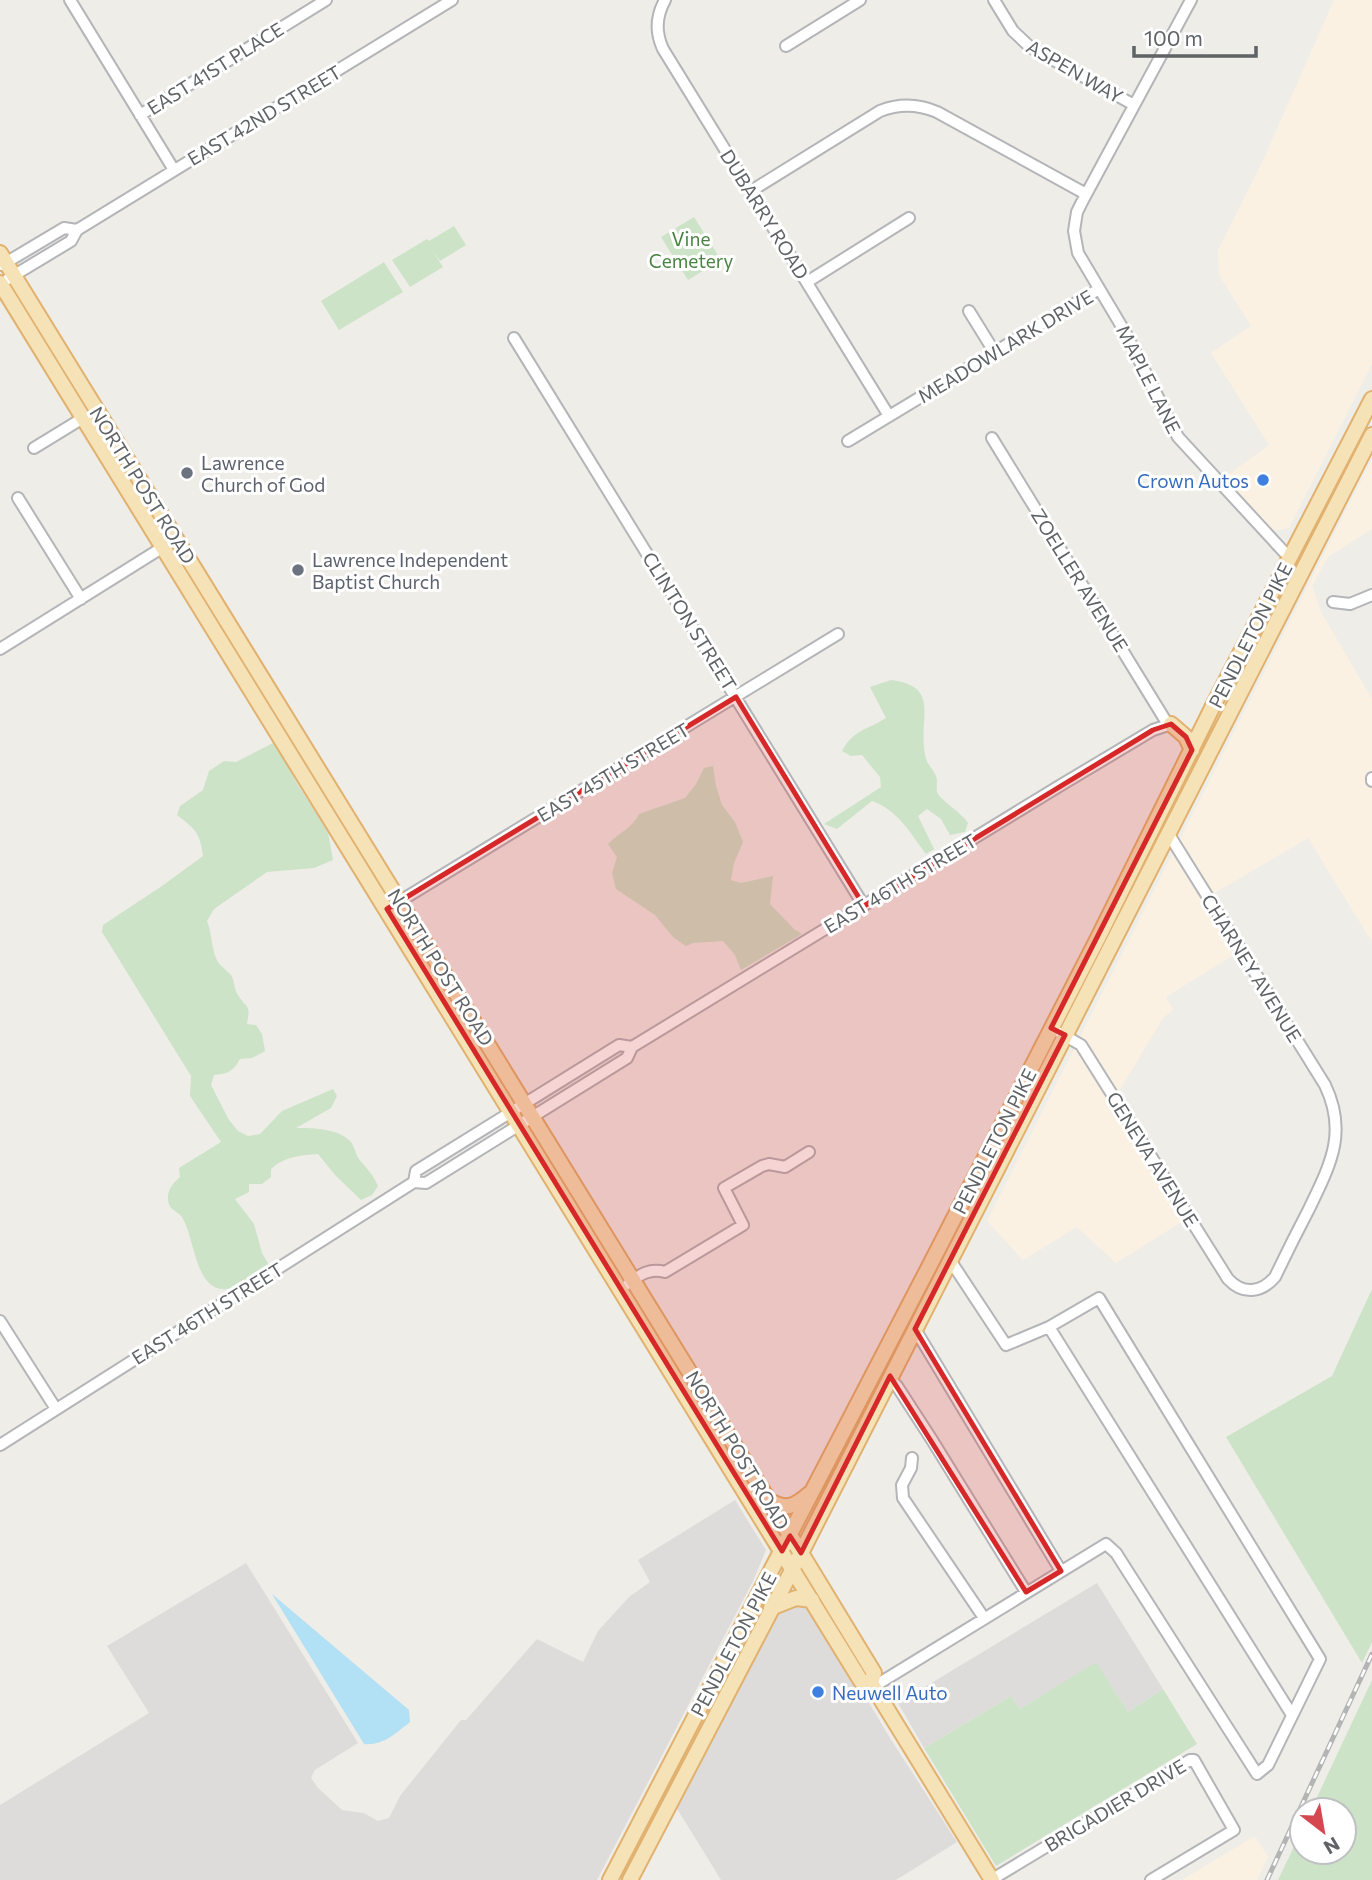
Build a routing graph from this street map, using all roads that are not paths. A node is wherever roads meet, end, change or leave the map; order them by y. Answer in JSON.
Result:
{"nodes":[{"id":1,"x":69,"y":0,"type":"edge"},
{"id":2,"x":327,"y":0,"type":"edge"},
{"id":3,"x":452,"y":0,"type":"edge"},
{"id":4,"x":860,"y":0,"type":"edge"},
{"id":5,"x":993,"y":0,"type":"edge"},
{"id":6,"x":1191,"y":0,"type":"edge"},
{"id":7,"x":663,"y":3,"type":"edge"},
{"id":8,"x":786,"y":46,"type":"dead end"},
{"id":9,"x":1134,"y":105,"type":"junction"},
{"id":10,"x":140,"y":114,"type":"junction"},
{"id":11,"x":174,"y":170,"type":"junction"},
{"id":12,"x":751,"y":191,"type":"junction"},
{"id":13,"x":1086,"y":194,"type":"junction"},
{"id":14,"x":909,"y":218,"type":"dead end"},
{"id":15,"x":77,"y":230,"type":"junction"},
{"id":16,"x":2,"y":261,"type":"edge"},
{"id":17,"x":14,"y":276,"type":"junction"},
{"id":18,"x":807,"y":282,"type":"junction"},
{"id":19,"x":0,"y":284,"type":"edge"},
{"id":20,"x":1099,"y":289,"type":"junction"},
{"id":21,"x":969,"y":311,"type":"dead end"},
{"id":22,"x":514,"y":338,"type":"dead end"},
{"id":23,"x":995,"y":353,"type":"junction"},
{"id":24,"x":1372,"y":399,"type":"edge"},
{"id":25,"x":889,"y":416,"type":"junction"},
{"id":26,"x":83,"y":418,"type":"junction"},
{"id":27,"x":1372,"y":435,"type":"edge"},
{"id":28,"x":992,"y":438,"type":"dead end"},
{"id":29,"x":848,"y":441,"type":"dead end"},
{"id":30,"x":34,"y":448,"type":"dead end"},
{"id":31,"x":18,"y":498,"type":"dead end"},
{"id":32,"x":176,"y":539,"type":"junction"},
{"id":33,"x":163,"y":548,"type":"junction"},
{"id":34,"x":1291,"y":556,"type":"junction"},
{"id":35,"x":1372,"y":595,"type":"edge"},
{"id":36,"x":80,"y":599,"type":"junction"},
{"id":37,"x":1333,"y":602,"type":"dead end"},
{"id":38,"x":838,"y":634,"type":"dead end"},
{"id":39,"x":2,"y":645,"type":"edge"},
{"id":40,"x":736,"y":697,"type":"junction"},
{"id":41,"x":1205,"y":722,"type":"junction"},
{"id":42,"x":1169,"y":723,"type":"junction"},
{"id":43,"x":1192,"y":750,"type":"junction"},
{"id":44,"x":1168,"y":833,"type":"junction"},
{"id":45,"x":400,"y":901,"type":"junction"},
{"id":46,"x":863,"y":906,"type":"junction"},
{"id":47,"x":387,"y":909,"type":"junction"},
{"id":48,"x":1051,"y":1028,"type":"junction"},
{"id":49,"x":1065,"y":1035,"type":"junction"},
{"id":50,"x":529,"y":1109,"type":"junction"},
{"id":51,"x":516,"y":1117,"type":"junction"},
{"id":52,"x":810,"y":1152,"type":"dead end"},
{"id":53,"x":950,"y":1259,"type":"junction"},
{"id":54,"x":627,"y":1284,"type":"junction"},
{"id":55,"x":1251,"y":1290,"type":"joint"},
{"id":56,"x":0,"y":1321,"type":"edge"},
{"id":57,"x":1049,"y":1327,"type":"junction"},
{"id":58,"x":915,"y":1329,"type":"junction"},
{"id":59,"x":889,"y":1378,"type":"junction"},
{"id":60,"x":56,"y":1409,"type":"junction"},
{"id":61,"x":0,"y":1445,"type":"edge"},
{"id":62,"x":912,"y":1458,"type":"dead end"},
{"id":63,"x":813,"y":1491,"type":"junction"},
{"id":64,"x":768,"y":1500,"type":"junction"},
{"id":65,"x":790,"y":1535,"type":"junction"},
{"id":66,"x":782,"y":1551,"type":"junction"},
{"id":67,"x":801,"y":1553,"type":"junction"},
{"id":68,"x":792,"y":1569,"type":"junction"},
{"id":69,"x":1061,"y":1571,"type":"junction"},
{"id":70,"x":1026,"y":1592,"type":"junction"},
{"id":71,"x":812,"y":1600,"type":"junction"},
{"id":72,"x":771,"y":1608,"type":"junction"},
{"id":73,"x":984,"y":1618,"type":"junction"},
{"id":74,"x":872,"y":1685,"type":"junction"},
{"id":75,"x":1292,"y":1715,"type":"junction"},
{"id":76,"x":610,"y":1880,"type":"edge"},
{"id":77,"x":630,"y":1880,"type":"edge"},
{"id":78,"x":992,"y":1880,"type":"edge"},
{"id":79,"x":1151,"y":1880,"type":"edge"}],
"edges":[{"from":1,"to":10,"type":"street"},
{"from":2,"to":10,"type":"street","name":"EAST 41ST PLACE"},
{"from":3,"to":11,"type":"street","name":"EAST 42ND STREET"},
{"from":4,"to":8,"type":"street"},
{"from":5,"to":9,"type":"street","name":"ASPEN WAY"},
{"from":6,"to":9,"type":"street","name":"MEADOWLARK DRIVE"},
{"from":7,"to":12,"type":"street","name":"DUBARRY ROAD"},
{"from":9,"to":13,"type":"street","name":"MEADOWLARK DRIVE"},
{"from":10,"to":11,"type":"street"},
{"from":11,"to":15,"type":"street","name":"EAST 42ND STREET"},
{"from":12,"to":13,"type":"street"},
{"from":12,"to":18,"type":"street","name":"DUBARRY ROAD"},
{"from":13,"to":20,"type":"street","name":"MEADOWLARK DRIVE"},
{"from":14,"to":18,"type":"street"},
{"from":15,"to":16,"type":"street","name":"EAST 42ND STREET"},
{"from":15,"to":17,"type":"street","name":"EAST 42ND STREET"},
{"from":16,"to":17,"type":"main road","name":"NORTH POST ROAD"},
{"from":17,"to":19,"type":"street","name":"EAST 42ND STREET"},
{"from":17,"to":32,"type":"main road","name":"NORTH POST ROAD"},
{"from":18,"to":25,"type":"street","name":"DUBARRY ROAD"},
{"from":19,"to":26,"type":"main road","name":"NORTH POST ROAD"},
{"from":20,"to":23,"type":"street","name":"MEADOWLARK DRIVE"},
{"from":20,"to":34,"type":"street","name":"MAPLE LANE"},
{"from":21,"to":23,"type":"street"},
{"from":22,"to":40,"type":"street","name":"CLINTON STREET"},
{"from":23,"to":25,"type":"street","name":"MEADOWLARK DRIVE"},
{"from":24,"to":34,"type":"main road","name":"PENDLETON PIKE"},
{"from":25,"to":29,"type":"street","name":"MEADOWLARK DRIVE"},
{"from":26,"to":30,"type":"street"},
{"from":26,"to":33,"type":"main road","name":"NORTH POST ROAD"},
{"from":27,"to":44,"type":"main road","name":"PENDLETON PIKE"},
{"from":28,"to":42,"type":"street","name":"ZOELLER AVENUE"},
{"from":31,"to":36,"type":"street"},
{"from":32,"to":33,"type":"street"},
{"from":32,"to":45,"type":"main road","name":"NORTH POST ROAD"},
{"from":33,"to":36,"type":"street"},
{"from":33,"to":47,"type":"main road","name":"NORTH POST ROAD"},
{"from":34,"to":41,"type":"main road","name":"PENDLETON PIKE"},
{"from":35,"to":37,"type":"street"},
{"from":36,"to":39,"type":"street"},
{"from":38,"to":40,"type":"street","name":"EAST 45TH STREET"},
{"from":40,"to":45,"type":"street","name":"EAST 45TH STREET"},
{"from":40,"to":46,"type":"street","name":"CLINTON STREET"},
{"from":41,"to":42,"type":"main road"},
{"from":41,"to":43,"type":"main road","name":"PENDLETON PIKE"},
{"from":42,"to":43,"type":"main road"},
{"from":42,"to":46,"type":"street","name":"EAST 46TH STREET"},
{"from":43,"to":48,"type":"main road","name":"PENDLETON PIKE"},
{"from":44,"to":49,"type":"main road","name":"PENDLETON PIKE"},
{"from":44,"to":55,"type":"street","name":"CHARNEY AVENUE"},
{"from":45,"to":47,"type":"street","name":"EAST 45TH STREET"},
{"from":45,"to":50,"type":"main road","name":"NORTH POST ROAD"},
{"from":46,"to":50,"type":"street","name":"EAST 46TH STREET"},
{"from":47,"to":51,"type":"main road","name":"NORTH POST ROAD"},
{"from":48,"to":49,"type":"street","name":"GENEVA AVENUE"},
{"from":48,"to":63,"type":"main road","name":"PENDLETON PIKE"},
{"from":49,"to":53,"type":"main road","name":"PENDLETON PIKE"},
{"from":49,"to":55,"type":"street","name":"GENEVA AVENUE"},
{"from":50,"to":51,"type":"street","name":"EAST 46TH STREET"},
{"from":50,"to":54,"type":"main road","name":"NORTH POST ROAD"},
{"from":51,"to":54,"type":"main road","name":"NORTH POST ROAD"},
{"from":51,"to":60,"type":"street","name":"EAST 46TH STREET"},
{"from":52,"to":54,"type":"street"},
{"from":53,"to":57,"type":"street"},
{"from":53,"to":58,"type":"main road","name":"PENDLETON PIKE"},
{"from":54,"to":64,"type":"main road","name":"NORTH POST ROAD"},
{"from":54,"to":66,"type":"main road","name":"NORTH POST ROAD"},
{"from":56,"to":60,"type":"street"},
{"from":57,"to":75,"type":"street"},
{"from":57,"to":75,"type":"street"},
{"from":58,"to":59,"type":"main road","name":"PENDLETON PIKE"},
{"from":58,"to":69,"type":"street"},
{"from":59,"to":67,"type":"main road","name":"PENDLETON PIKE"},
{"from":59,"to":70,"type":"street"},
{"from":60,"to":61,"type":"street","name":"EAST 46TH STREET"},
{"from":62,"to":73,"type":"street"},
{"from":63,"to":64,"type":"main road"},
{"from":63,"to":65,"type":"main road","name":"PENDLETON PIKE"},
{"from":64,"to":65,"type":"main road","name":"NORTH POST ROAD"},
{"from":65,"to":66,"type":"main road","name":"PENDLETON PIKE"},
{"from":65,"to":67,"type":"main road","name":"NORTH POST ROAD"},
{"from":66,"to":68,"type":"main road","name":"NORTH POST ROAD"},
{"from":66,"to":76,"type":"main road","name":"PENDLETON PIKE"},
{"from":67,"to":68,"type":"main road","name":"PENDLETON PIKE"},
{"from":67,"to":74,"type":"main road","name":"NORTH POST ROAD"},
{"from":68,"to":71,"type":"main road","name":"NORTH POST ROAD"},
{"from":68,"to":72,"type":"main road","name":"PENDLETON PIKE"},
{"from":69,"to":70,"type":"street"},
{"from":69,"to":75,"type":"street"},
{"from":70,"to":73,"type":"street"},
{"from":71,"to":72,"type":"main road"},
{"from":71,"to":74,"type":"main road","name":"NORTH POST ROAD"},
{"from":72,"to":77,"type":"main road","name":"PENDLETON PIKE"},
{"from":73,"to":74,"type":"street"},
{"from":74,"to":78,"type":"main road","name":"NORTH POST ROAD"},
{"from":78,"to":79,"type":"street","name":"BRIGADIER DRIVE"}]}
